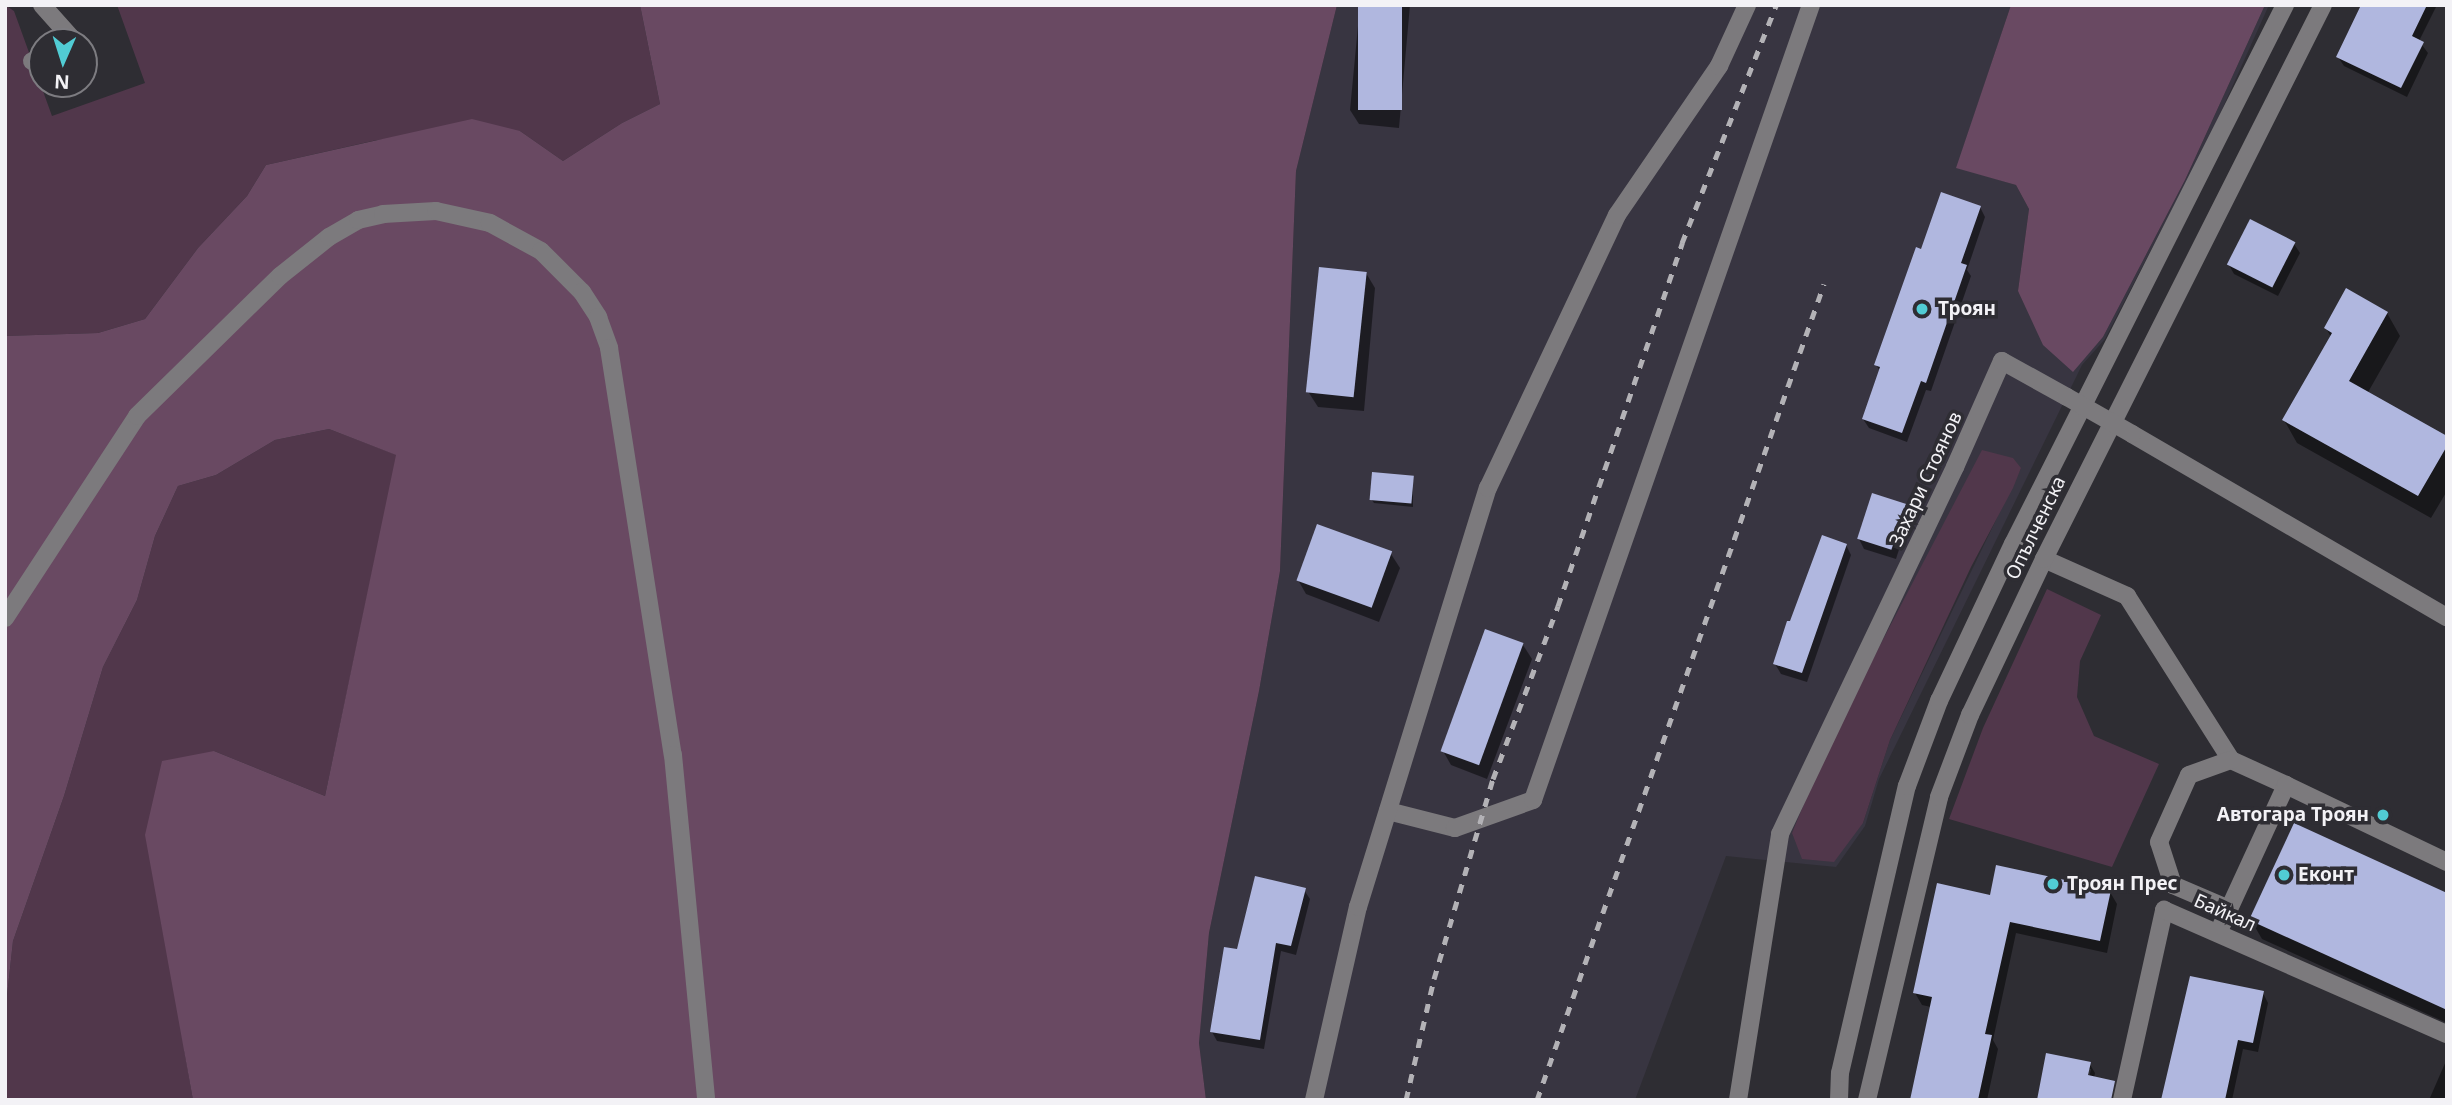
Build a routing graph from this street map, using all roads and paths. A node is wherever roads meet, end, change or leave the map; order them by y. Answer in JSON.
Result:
{"nodes":[{"id":1,"x":42,"y":5,"type":"edge"},
{"id":2,"x":1747,"y":5,"type":"edge"},
{"id":3,"x":1811,"y":5,"type":"edge"},
{"id":4,"x":2285,"y":5,"type":"edge"},
{"id":5,"x":2323,"y":5,"type":"edge"},
{"id":6,"x":63,"y":28,"type":"edge"},
{"id":7,"x":2044,"y":559,"type":"junction"},
{"id":8,"x":2447,"y":617,"type":"edge"},
{"id":9,"x":5,"y":618,"type":"edge"},
{"id":10,"x":2231,"y":760,"type":"junction"},
{"id":11,"x":2286,"y":785,"type":"junction"},
{"id":12,"x":1388,"y":811,"type":"junction"},
{"id":13,"x":2447,"y":862,"type":"edge"},
{"id":14,"x":2229,"y":909,"type":"junction"},
{"id":15,"x":2218,"y":933,"type":"junction"},
{"id":16,"x":2447,"y":1034,"type":"edge"},
{"id":17,"x":706,"y":1100,"type":"edge"},
{"id":18,"x":1314,"y":1100,"type":"edge"},
{"id":19,"x":1738,"y":1100,"type":"edge"},
{"id":20,"x":1839,"y":1100,"type":"edge"},
{"id":21,"x":1867,"y":1100,"type":"edge"},
{"id":22,"x":2122,"y":1100,"type":"edge"}],
"edges":[{"from":1,"to":6,"type":"street"},
{"from":2,"to":12,"type":"street"},
{"from":3,"to":12,"type":"street"},
{"from":4,"to":20,"type":"street","name":"Опълченска"},
{"from":5,"to":7,"type":"street","name":"Опълченска"},
{"from":7,"to":10,"type":"street"},
{"from":7,"to":21,"type":"street","name":"Опълченска"},
{"from":8,"to":19,"type":"street","name":"Захари Стоянов","bridge":true},
{"from":9,"to":17,"type":"street"},
{"from":10,"to":11,"type":"street"},
{"from":10,"to":14,"type":"street"},
{"from":11,"to":13,"type":"street"},
{"from":11,"to":14,"type":"street"},
{"from":12,"to":18,"type":"street"},
{"from":14,"to":15,"type":"street"},
{"from":15,"to":16,"type":"street","name":"Байкал"},
{"from":15,"to":22,"type":"street","name":"Байкал"}]}
